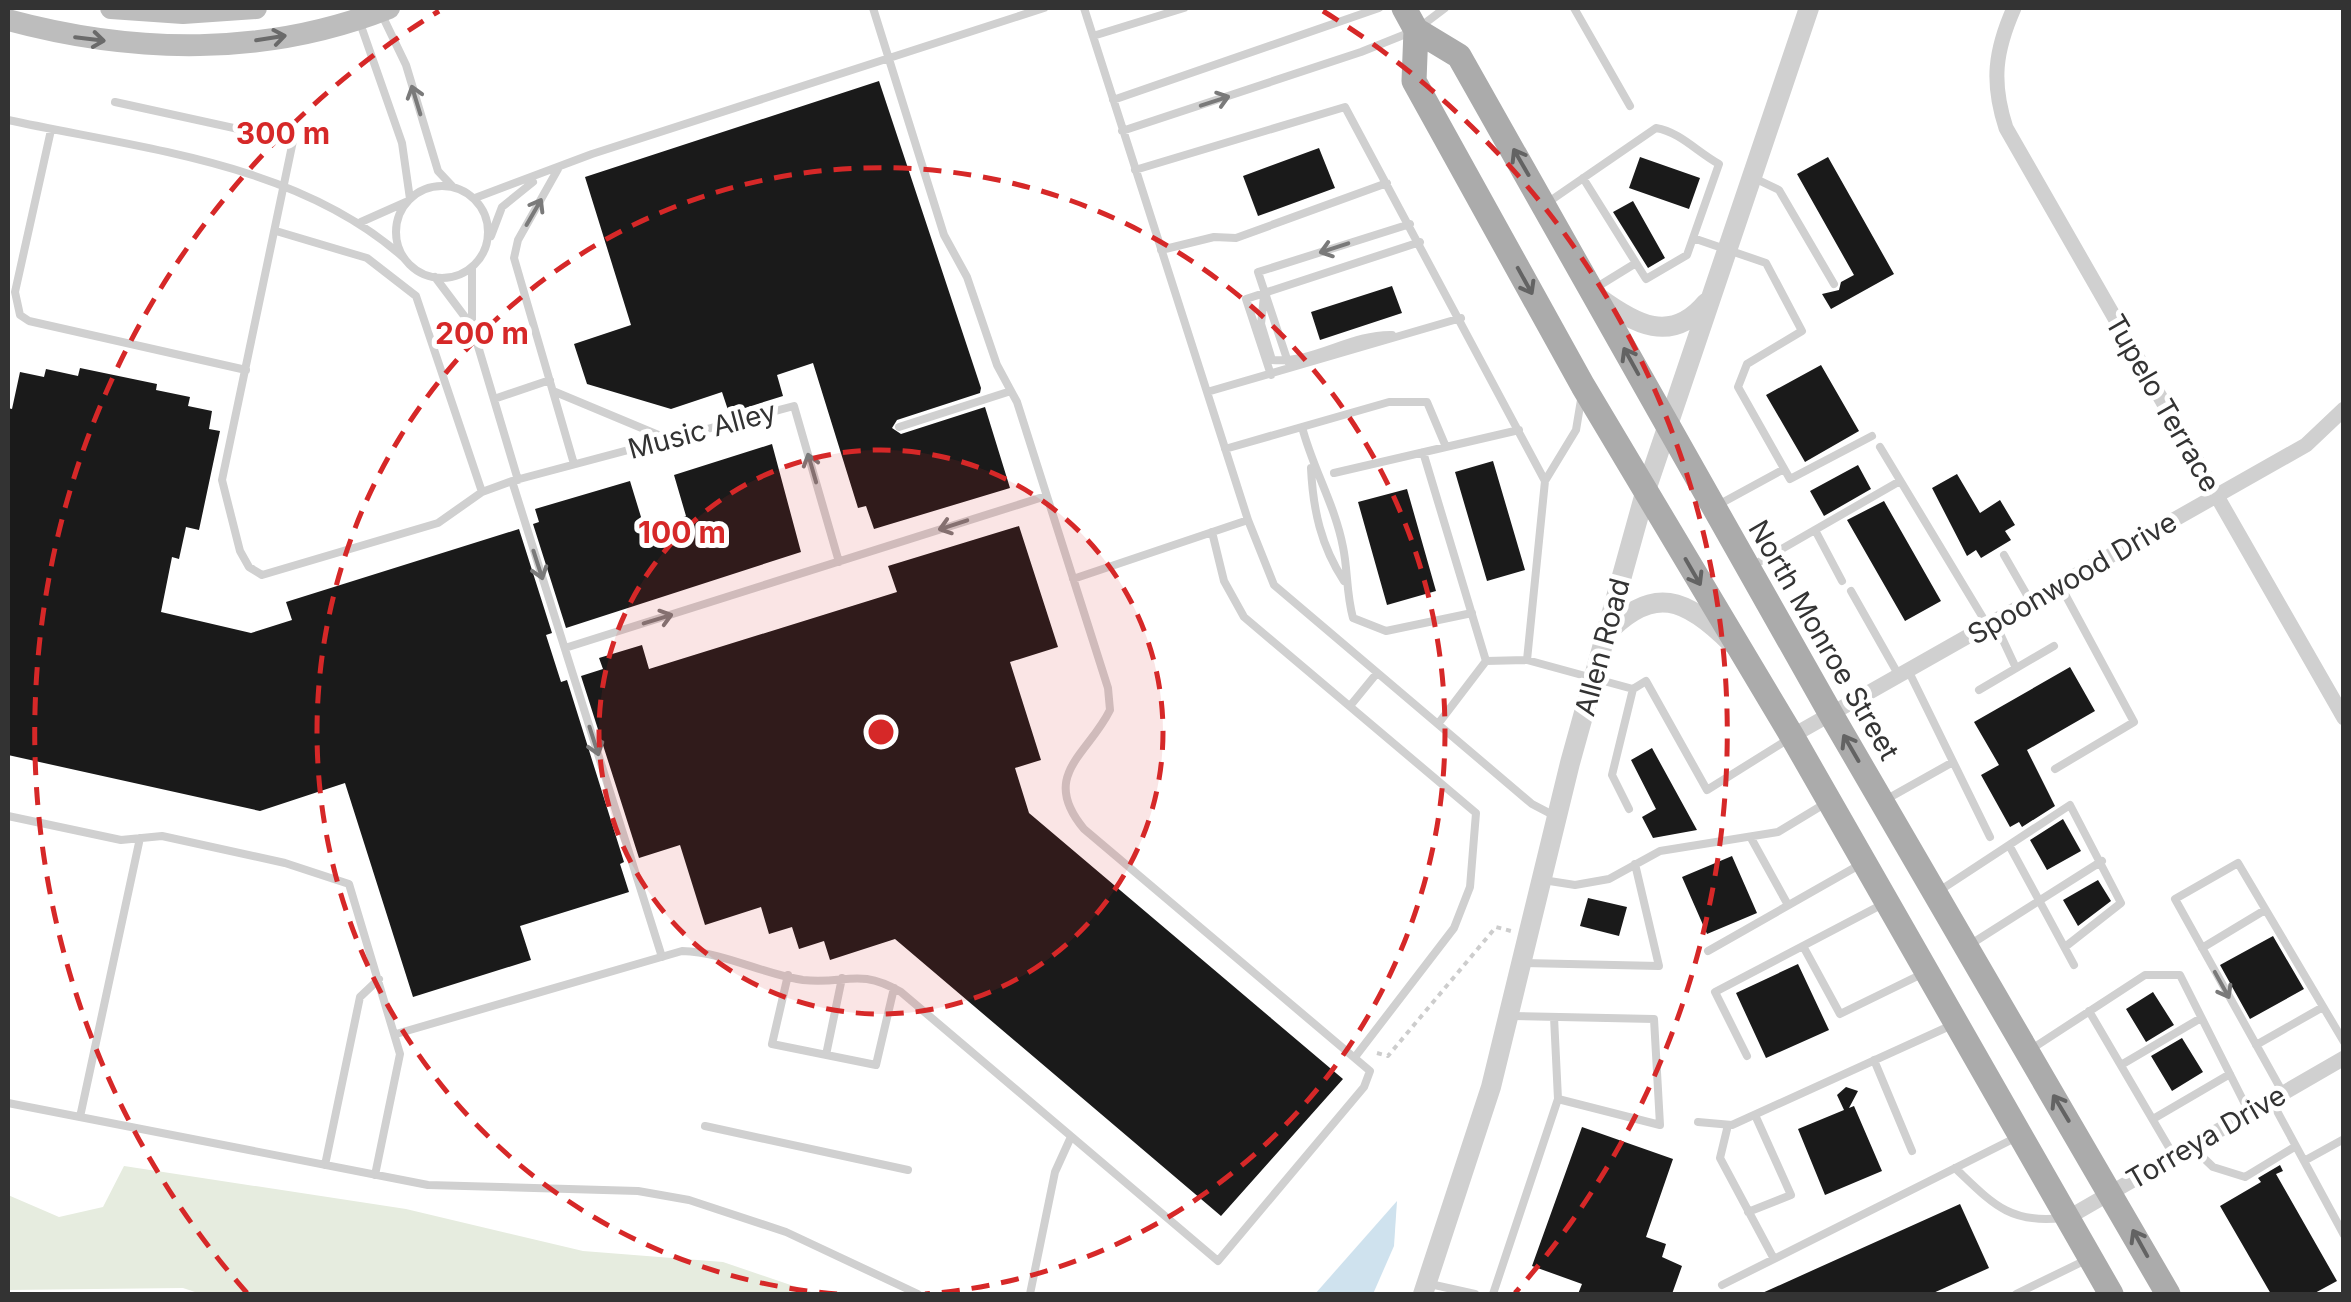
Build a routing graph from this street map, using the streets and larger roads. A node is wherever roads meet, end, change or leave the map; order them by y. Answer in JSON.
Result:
{"nodes":[{"id":1,"x":111,"y":8,"type":"edge"},
{"id":2,"x":256,"y":8,"type":"edge"},
{"id":3,"x":1808,"y":8,"type":"edge"},
{"id":4,"x":2014,"y":8,"type":"edge"},
{"id":5,"x":372,"y":10,"type":"edge"},
{"id":6,"x":1410,"y":19,"type":"edge"},
{"id":7,"x":8,"y":20,"type":"edge"},
{"id":8,"x":1593,"y":292,"type":"junction"},
{"id":9,"x":1711,"y":298,"type":"junction"},
{"id":10,"x":2344,"y":409,"type":"edge"},
{"id":11,"x":1667,"y":428,"type":"junction"},
{"id":12,"x":1646,"y":493,"type":"junction"},
{"id":13,"x":2217,"y":495,"type":"junction"},
{"id":14,"x":1604,"y":635,"type":"junction"},
{"id":15,"x":1739,"y":651,"type":"junction"},
{"id":16,"x":1832,"y":716,"type":"junction"},
{"id":17,"x":2344,"y":718,"type":"edge"},
{"id":18,"x":1792,"y":736,"type":"junction"},
{"id":19,"x":1966,"y":947,"type":"junction"},
{"id":20,"x":1927,"y":971,"type":"junction"},
{"id":21,"x":2344,"y":1058,"type":"edge"},
{"id":22,"x":2111,"y":1192,"type":"junction"},
{"id":23,"x":2069,"y":1217,"type":"junction"},
{"id":24,"x":1425,"y":1289,"type":"edge"},
{"id":25,"x":2111,"y":1294,"type":"edge"},
{"id":26,"x":2168,"y":1294,"type":"edge"}],
"edges":[{"from":1,"to":2,"type":"main road"},
{"from":3,"to":9,"type":"street","name":"Allen Road"},
{"from":4,"to":13,"type":"street","name":"Tupelo Terrace"},
{"from":7,"to":5,"type":"main road","one_way":true},
{"from":8,"to":6,"type":"main road","name":"North Monroe Street","one_way":true},
{"from":6,"to":12,"type":"main road","one_way":true},
{"from":8,"to":9,"type":"street"},
{"from":11,"to":8,"type":"main road","name":"North Monroe Street","one_way":true},
{"from":9,"to":11,"type":"street","name":"Allen Road"},
{"from":10,"to":13,"type":"street","name":"Spoonwood Drive"},
{"from":11,"to":12,"type":"street","name":"Allen Road"},
{"from":11,"to":16,"type":"main road","name":"North Monroe Street"},
{"from":12,"to":14,"type":"street","name":"Allen Road"},
{"from":12,"to":15,"type":"main road","one_way":true},
{"from":13,"to":16,"type":"street","name":"Spoonwood Drive"},
{"from":13,"to":17,"type":"street","name":"Tupelo Terrace"},
{"from":14,"to":15,"type":"street"},
{"from":14,"to":24,"type":"street","name":"Allen Road"},
{"from":15,"to":18,"type":"main road"},
{"from":16,"to":18,"type":"street","name":"Spoonwood Drive"},
{"from":19,"to":16,"type":"main road","name":"North Monroe Street","one_way":true},
{"from":18,"to":20,"type":"main road"},
{"from":19,"to":20,"type":"main road"},
{"from":22,"to":19,"type":"main road","name":"North Monroe Street","one_way":true},
{"from":20,"to":23,"type":"main road"},
{"from":21,"to":22,"type":"street","name":"Torreya Drive"},
{"from":22,"to":23,"type":"street","name":"Torreya Drive"},
{"from":26,"to":22,"type":"main road","name":"North Monroe Street","one_way":true},
{"from":23,"to":25,"type":"main road"}]}
